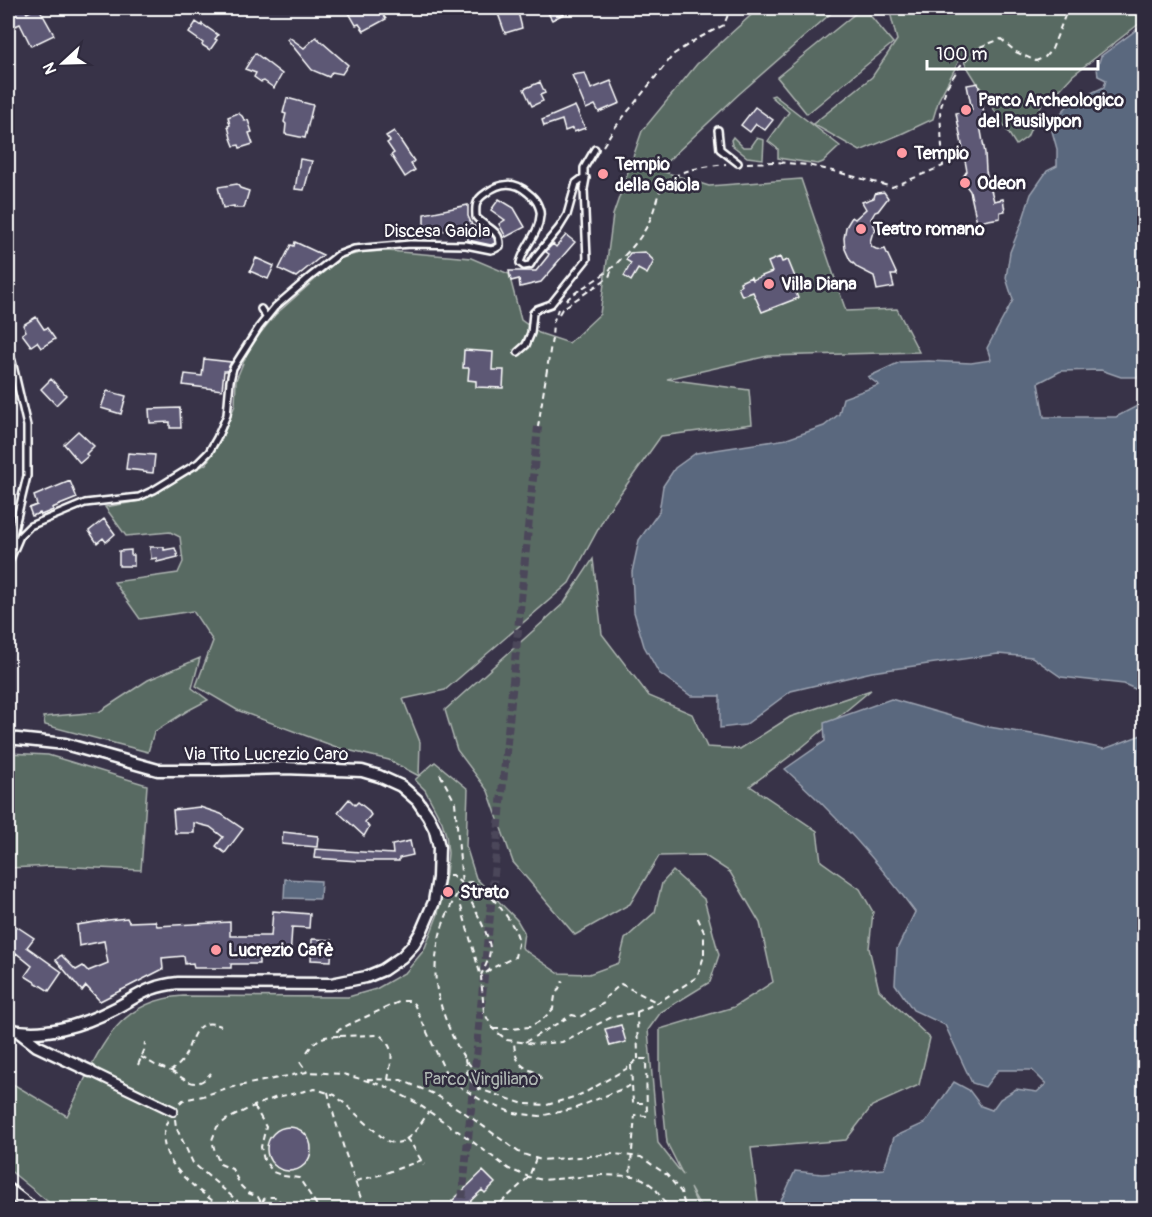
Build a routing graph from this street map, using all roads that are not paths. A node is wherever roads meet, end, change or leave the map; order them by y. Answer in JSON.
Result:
{"nodes":[{"id":1,"x":718,"y":130,"type":"dead end"},
{"id":2,"x":598,"y":150,"type":"road end"},
{"id":3,"x":738,"y":163,"type":"road end"},
{"id":4,"x":584,"y":177,"type":"junction"},
{"id":5,"x":261,"y":309,"type":"dead end"},
{"id":6,"x":266,"y":317,"type":"junction"},
{"id":7,"x":8,"y":351,"type":"edge"},
{"id":8,"x":518,"y":352,"type":"dead end"},
{"id":9,"x":15,"y":547,"type":"junction"},
{"id":10,"x":8,"y":564,"type":"edge"},
{"id":11,"x":8,"y":738,"type":"edge"},
{"id":12,"x":8,"y":1029,"type":"edge"},
{"id":13,"x":20,"y":1032,"type":"junction"},
{"id":14,"x":90,"y":1071,"type":"joint"},
{"id":15,"x":173,"y":1110,"type":"road end"},
{"id":16,"x":8,"y":1190,"type":"edge"},
{"id":17,"x":34,"y":1209,"type":"edge"}],
"edges":[{"from":1,"to":3,"type":"lane"},
{"from":2,"to":4,"type":"lane"},
{"from":4,"to":6,"type":"lane","name":"Discesa Gaiola"},
{"from":4,"to":8,"type":"lane"},
{"from":5,"to":6,"type":"lane"},
{"from":6,"to":9,"type":"lane","name":"Discesa Gaiola"},
{"from":7,"to":9,"type":"lane"},
{"from":9,"to":10,"type":"lane","name":"Discesa Gaiola"},
{"from":11,"to":13,"type":"street","name":"Via Tito Lucrezio Caro"},
{"from":12,"to":13,"type":"street"},
{"from":13,"to":14,"type":"street"},
{"from":14,"to":15,"type":"street"},
{"from":16,"to":17,"type":"street"}]}
